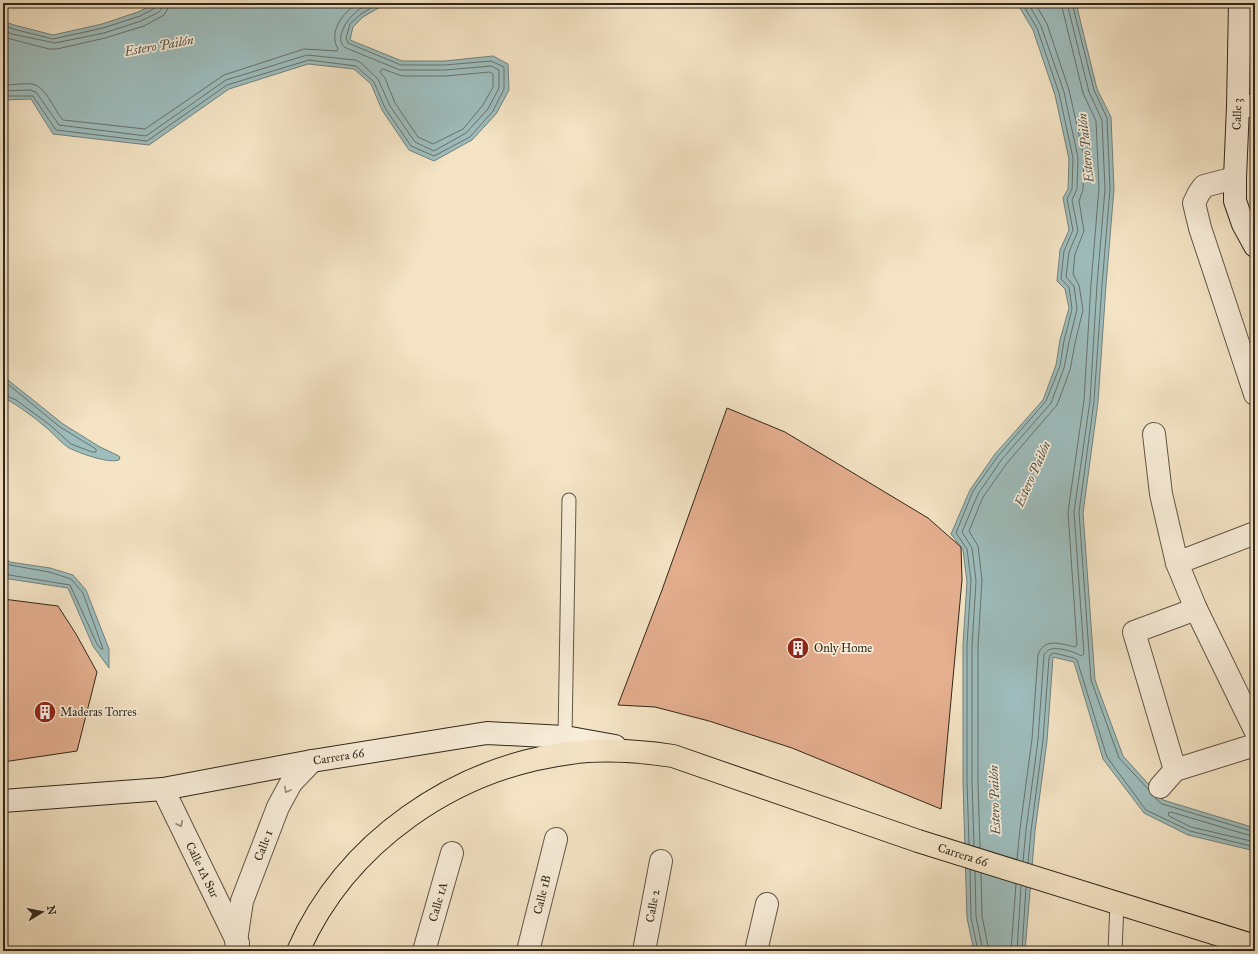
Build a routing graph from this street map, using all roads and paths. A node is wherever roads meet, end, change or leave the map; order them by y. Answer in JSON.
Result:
{"nodes":[{"id":1,"x":1240,"y":3,"type":"edge"},
{"id":2,"x":1246,"y":106,"type":"edge"},
{"id":3,"x":1235,"y":178,"type":"junction"},
{"id":4,"x":1255,"y":246,"type":"edge"},
{"id":5,"x":1255,"y":394,"type":"edge"},
{"id":6,"x":1154,"y":434,"type":"dead end"},
{"id":7,"x":569,"y":500,"type":"dead end"},
{"id":8,"x":1255,"y":533,"type":"edge"},
{"id":9,"x":1176,"y":563,"type":"junction"},
{"id":10,"x":1196,"y":609,"type":"junction"},
{"id":11,"x":1255,"y":730,"type":"edge"},
{"id":12,"x":565,"y":737,"type":"junction"},
{"id":13,"x":1255,"y":745,"type":"edge"},
{"id":14,"x":673,"y":756,"type":"junction"},
{"id":15,"x":312,"y":761,"type":"junction"},
{"id":16,"x":1175,"y":770,"type":"junction"},
{"id":17,"x":1160,"y":787,"type":"dead end"},
{"id":18,"x":163,"y":789,"type":"junction"},
{"id":19,"x":3,"y":801,"type":"edge"},
{"id":20,"x":556,"y":839,"type":"dead end"},
{"id":21,"x":452,"y":853,"type":"dead end"},
{"id":22,"x":661,"y":862,"type":"dead end"},
{"id":23,"x":1117,"y":903,"type":"junction"},
{"id":24,"x":767,"y":904,"type":"dead end"},
{"id":25,"x":240,"y":946,"type":"edge"},
{"id":26,"x":1255,"y":946,"type":"edge"},
{"id":27,"x":298,"y":951,"type":"edge"},
{"id":28,"x":424,"y":951,"type":"edge"},
{"id":29,"x":528,"y":951,"type":"edge"},
{"id":30,"x":644,"y":951,"type":"edge"},
{"id":31,"x":756,"y":951,"type":"edge"},
{"id":32,"x":1115,"y":951,"type":"edge"}],
"edges":[{"from":1,"to":2,"type":"street","name":"Calle 3"},
{"from":2,"to":3,"type":"street","name":"Calle 3"},
{"from":3,"to":4,"type":"street","name":"Calle 3"},
{"from":3,"to":5,"type":"street"},
{"from":6,"to":9,"type":"street"},
{"from":7,"to":12,"type":"lane"},
{"from":8,"to":9,"type":"street"},
{"from":9,"to":10,"type":"street"},
{"from":10,"to":11,"type":"street"},
{"from":10,"to":16,"type":"street"},
{"from":12,"to":14,"type":"street","name":"Carrera 66"},
{"from":12,"to":15,"type":"street","name":"Carrera 66"},
{"from":13,"to":16,"type":"street"},
{"from":14,"to":23,"type":"highway","name":"Carrera 66"},
{"from":14,"to":27,"type":"highway","name":"Carrera 66"},
{"from":15,"to":18,"type":"street","name":"Carrera 66"},
{"from":15,"to":25,"type":"street","name":"Calle 1","one_way":true},
{"from":16,"to":17,"type":"street"},
{"from":18,"to":19,"type":"street","name":"Carrera 66"},
{"from":18,"to":25,"type":"street","name":"Calle 1A Sur","one_way":true},
{"from":20,"to":29,"type":"street","name":"Calle 1B"},
{"from":21,"to":28,"type":"street","name":"Calle 1A"},
{"from":22,"to":30,"type":"street","name":"Calle 2"},
{"from":23,"to":26,"type":"highway","name":"Carrera 66"},
{"from":23,"to":32,"type":"lane"},
{"from":24,"to":31,"type":"street"}]}
